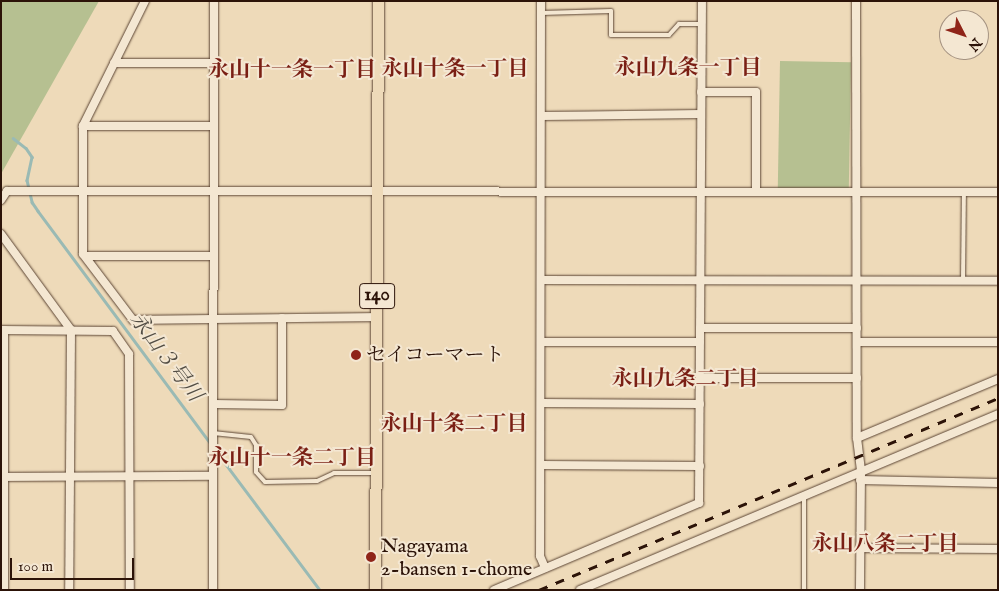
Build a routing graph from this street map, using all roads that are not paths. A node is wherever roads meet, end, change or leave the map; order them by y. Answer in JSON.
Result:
{"nodes":[{"id":1,"x":145,"y":1,"type":"edge"},
{"id":2,"x":214,"y":1,"type":"edge"},
{"id":3,"x":378,"y":1,"type":"edge"},
{"id":4,"x":541,"y":1,"type":"edge"},
{"id":5,"x":702,"y":1,"type":"edge"},
{"id":6,"x":856,"y":1,"type":"edge"},
{"id":7,"x":541,"y":13,"type":"junction"},
{"id":8,"x":702,"y":24,"type":"junction"},
{"id":9,"x":114,"y":63,"type":"junction"},
{"id":10,"x":213,"y":63,"type":"junction"},
{"id":11,"x":701,"y":92,"type":"junction"},
{"id":12,"x":701,"y":114,"type":"junction"},
{"id":13,"x":541,"y":116,"type":"junction"},
{"id":14,"x":83,"y":126,"type":"junction"},
{"id":15,"x":213,"y":126,"type":"junction"},
{"id":16,"x":83,"y":191,"type":"junction"},
{"id":17,"x":214,"y":191,"type":"junction"},
{"id":18,"x":377,"y":191,"type":"junction"},
{"id":19,"x":541,"y":192,"type":"junction"},
{"id":20,"x":701,"y":192,"type":"junction"},
{"id":21,"x":756,"y":192,"type":"junction"},
{"id":22,"x":856,"y":192,"type":"junction"},
{"id":23,"x":964,"y":192,"type":"junction"},
{"id":24,"x":998,"y":192,"type":"edge"},
{"id":25,"x":1,"y":200,"type":"edge"},
{"id":26,"x":1,"y":234,"type":"edge"},
{"id":27,"x":86,"y":256,"type":"junction"},
{"id":28,"x":214,"y":256,"type":"junction"},
{"id":29,"x":541,"y":280,"type":"junction"},
{"id":30,"x":700,"y":280,"type":"junction"},
{"id":31,"x":858,"y":280,"type":"junction"},
{"id":32,"x":963,"y":281,"type":"junction"},
{"id":33,"x":998,"y":281,"type":"edge"},
{"id":34,"x":377,"y":317,"type":"junction"},
{"id":35,"x":282,"y":318,"type":"junction"},
{"id":36,"x":214,"y":319,"type":"junction"},
{"id":37,"x":700,"y":328,"type":"junction"},
{"id":38,"x":857,"y":328,"type":"junction"},
{"id":39,"x":3,"y":330,"type":"edge"},
{"id":40,"x":71,"y":330,"type":"junction"},
{"id":41,"x":541,"y":342,"type":"junction"},
{"id":42,"x":700,"y":342,"type":"junction"},
{"id":43,"x":858,"y":342,"type":"junction"},
{"id":44,"x":998,"y":342,"type":"edge"},
{"id":45,"x":700,"y":378,"type":"junction"},
{"id":46,"x":857,"y":378,"type":"junction"},
{"id":47,"x":998,"y":379,"type":"edge"},
{"id":48,"x":541,"y":403,"type":"junction"},
{"id":49,"x":214,"y":404,"type":"junction"},
{"id":50,"x":700,"y":404,"type":"junction"},
{"id":51,"x":998,"y":414,"type":"edge"},
{"id":52,"x":213,"y":435,"type":"junction"},
{"id":53,"x":857,"y":438,"type":"junction"},
{"id":54,"x":540,"y":465,"type":"junction"},
{"id":55,"x":700,"y":466,"type":"junction"},
{"id":56,"x":376,"y":472,"type":"junction"},
{"id":57,"x":213,"y":476,"type":"junction"},
{"id":58,"x":860,"y":476,"type":"junction"},
{"id":59,"x":2,"y":477,"type":"edge"},
{"id":60,"x":69,"y":477,"type":"junction"},
{"id":61,"x":128,"y":478,"type":"junction"},
{"id":62,"x":998,"y":483,"type":"edge"},
{"id":63,"x":804,"y":496,"type":"junction"},
{"id":64,"x":860,"y":548,"type":"junction"},
{"id":65,"x":998,"y":549,"type":"edge"},
{"id":66,"x":545,"y":568,"type":"junction"},
{"id":67,"x":4,"y":590,"type":"edge"},
{"id":68,"x":69,"y":590,"type":"edge"},
{"id":69,"x":130,"y":590,"type":"edge"},
{"id":70,"x":214,"y":590,"type":"edge"},
{"id":71,"x":375,"y":590,"type":"edge"},
{"id":72,"x":494,"y":590,"type":"edge"},
{"id":73,"x":580,"y":590,"type":"edge"},
{"id":74,"x":804,"y":590,"type":"edge"},
{"id":75,"x":860,"y":590,"type":"edge"}],
"edges":[{"from":1,"to":9,"type":"street"},
{"from":2,"to":10,"type":"street"},
{"from":3,"to":18,"type":"main road","number":"140"},
{"from":4,"to":7,"type":"street"},
{"from":5,"to":8,"type":"street"},
{"from":6,"to":22,"type":"street"},
{"from":7,"to":8,"type":"lane"},
{"from":7,"to":13,"type":"street"},
{"from":8,"to":11,"type":"street"},
{"from":9,"to":10,"type":"street"},
{"from":9,"to":14,"type":"street"},
{"from":10,"to":15,"type":"street"},
{"from":11,"to":12,"type":"street"},
{"from":11,"to":21,"type":"street"},
{"from":12,"to":13,"type":"street"},
{"from":12,"to":20,"type":"street"},
{"from":13,"to":19,"type":"street"},
{"from":14,"to":15,"type":"street"},
{"from":14,"to":16,"type":"street"},
{"from":15,"to":17,"type":"street"},
{"from":16,"to":17,"type":"street"},
{"from":16,"to":25,"type":"street"},
{"from":16,"to":27,"type":"street"},
{"from":17,"to":18,"type":"street"},
{"from":17,"to":28,"type":"street"},
{"from":18,"to":19,"type":"street"},
{"from":18,"to":34,"type":"main road","number":"140"},
{"from":19,"to":20,"type":"street"},
{"from":19,"to":29,"type":"street"},
{"from":20,"to":21,"type":"street"},
{"from":20,"to":30,"type":"street"},
{"from":21,"to":22,"type":"street"},
{"from":22,"to":23,"type":"street"},
{"from":22,"to":31,"type":"street"},
{"from":23,"to":24,"type":"street"},
{"from":23,"to":32,"type":"lane"},
{"from":26,"to":40,"type":"street"},
{"from":27,"to":28,"type":"street"},
{"from":27,"to":36,"type":"street"},
{"from":28,"to":36,"type":"street"},
{"from":29,"to":30,"type":"street"},
{"from":29,"to":41,"type":"street"},
{"from":30,"to":31,"type":"street"},
{"from":30,"to":37,"type":"street"},
{"from":31,"to":32,"type":"street"},
{"from":31,"to":38,"type":"street"},
{"from":32,"to":33,"type":"street"},
{"from":34,"to":35,"type":"street"},
{"from":34,"to":56,"type":"main road","number":"140"},
{"from":35,"to":36,"type":"street"},
{"from":35,"to":49,"type":"street"},
{"from":36,"to":49,"type":"street"},
{"from":37,"to":38,"type":"street"},
{"from":37,"to":42,"type":"street"},
{"from":38,"to":43,"type":"street"},
{"from":39,"to":40,"type":"street"},
{"from":39,"to":59,"type":"street"},
{"from":40,"to":60,"type":"street"},
{"from":40,"to":61,"type":"street"},
{"from":41,"to":42,"type":"street"},
{"from":41,"to":48,"type":"street"},
{"from":42,"to":45,"type":"street"},
{"from":43,"to":44,"type":"street"},
{"from":43,"to":46,"type":"street"},
{"from":45,"to":46,"type":"street"},
{"from":45,"to":50,"type":"street"},
{"from":46,"to":53,"type":"street"},
{"from":47,"to":53,"type":"street"},
{"from":48,"to":50,"type":"street"},
{"from":48,"to":54,"type":"street"},
{"from":49,"to":52,"type":"street"},
{"from":50,"to":55,"type":"street"},
{"from":51,"to":58,"type":"street"},
{"from":52,"to":56,"type":"lane"},
{"from":52,"to":57,"type":"street"},
{"from":53,"to":58,"type":"street"},
{"from":54,"to":55,"type":"street"},
{"from":54,"to":66,"type":"street"},
{"from":55,"to":66,"type":"street"},
{"from":56,"to":71,"type":"main road","number":"140"},
{"from":57,"to":61,"type":"street"},
{"from":57,"to":70,"type":"street"},
{"from":58,"to":62,"type":"street"},
{"from":58,"to":63,"type":"street"},
{"from":58,"to":64,"type":"street"},
{"from":59,"to":60,"type":"street"},
{"from":59,"to":67,"type":"street"},
{"from":60,"to":61,"type":"street"},
{"from":60,"to":68,"type":"street"},
{"from":61,"to":69,"type":"street"},
{"from":63,"to":73,"type":"street"},
{"from":63,"to":74,"type":"lane"},
{"from":64,"to":65,"type":"street"},
{"from":64,"to":75,"type":"street"},
{"from":66,"to":72,"type":"street"}]}
